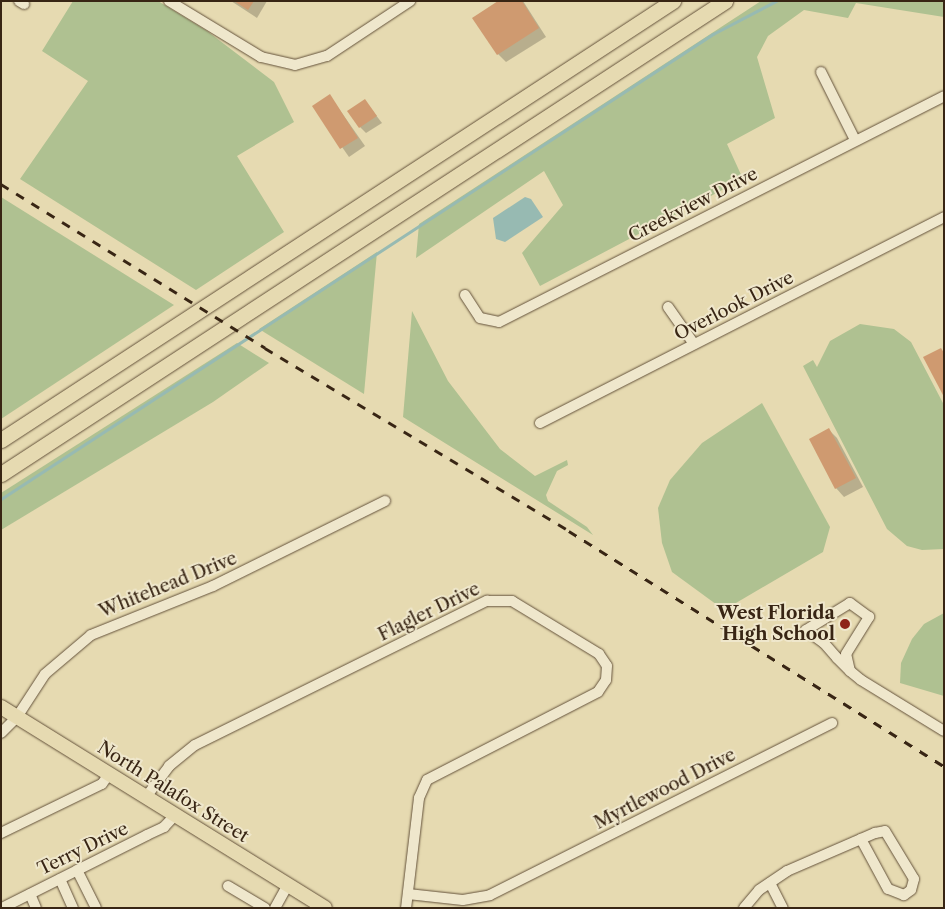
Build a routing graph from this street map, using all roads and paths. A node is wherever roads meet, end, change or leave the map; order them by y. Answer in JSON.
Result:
{"nodes":[{"id":1,"x":169,"y":1,"type":"edge"},
{"id":2,"x":410,"y":1,"type":"edge"},
{"id":3,"x":673,"y":1,"type":"edge"},
{"id":4,"x":726,"y":1,"type":"edge"},
{"id":5,"x":821,"y":72,"type":"dead end"},
{"id":6,"x":944,"y":96,"type":"edge"},
{"id":7,"x":855,"y":140,"type":"junction"},
{"id":8,"x":944,"y":217,"type":"edge"},
{"id":9,"x":465,"y":295,"type":"dead end"},
{"id":10,"x":668,"y":306,"type":"dead end"},
{"id":11,"x":694,"y":344,"type":"junction"},
{"id":12,"x":540,"y":423,"type":"dead end"},
{"id":13,"x":1,"y":440,"type":"edge"},
{"id":14,"x":1,"y":474,"type":"edge"},
{"id":15,"x":385,"y":501,"type":"dead end"},
{"id":16,"x":850,"y":671,"type":"junction"},
{"id":17,"x":1,"y":707,"type":"edge"},
{"id":18,"x":17,"y":717,"type":"junction"},
{"id":19,"x":832,"y":723,"type":"dead end"},
{"id":20,"x":944,"y":731,"type":"edge"},
{"id":21,"x":1,"y":733,"type":"edge"},
{"id":22,"x":109,"y":774,"type":"junction"},
{"id":23,"x":146,"y":797,"type":"junction"},
{"id":24,"x":175,"y":815,"type":"junction"},
{"id":25,"x":1,"y":833,"type":"edge"},
{"id":26,"x":861,"y":839,"type":"junction"},
{"id":27,"x":77,"y":870,"type":"junction"},
{"id":28,"x":60,"y":879,"type":"junction"},
{"id":29,"x":770,"y":883,"type":"junction"},
{"id":30,"x":288,"y":885,"type":"junction"},
{"id":31,"x":228,"y":886,"type":"dead end"},
{"id":32,"x":30,"y":894,"type":"junction"},
{"id":33,"x":408,"y":894,"type":"junction"},
{"id":34,"x":2,"y":908,"type":"edge"},
{"id":35,"x":36,"y":908,"type":"edge"},
{"id":36,"x":73,"y":908,"type":"edge"},
{"id":37,"x":96,"y":908,"type":"edge"},
{"id":38,"x":265,"y":908,"type":"edge"},
{"id":39,"x":276,"y":908,"type":"edge"},
{"id":40,"x":324,"y":908,"type":"edge"},
{"id":41,"x":406,"y":908,"type":"edge"},
{"id":42,"x":744,"y":908,"type":"edge"},
{"id":43,"x":783,"y":908,"type":"edge"}],
"edges":[{"from":1,"to":2,"type":"street"},
{"from":3,"to":13,"type":"highway"},
{"from":4,"to":14,"type":"highway"},
{"from":5,"to":7,"type":"street"},
{"from":6,"to":7,"type":"street","name":"Creekview Drive"},
{"from":7,"to":9,"type":"street","name":"Creekview Drive"},
{"from":8,"to":11,"type":"street","name":"Overlook Drive"},
{"from":10,"to":11,"type":"street"},
{"from":11,"to":12,"type":"street","name":"Overlook Drive"},
{"from":15,"to":18,"type":"street","name":"Whitehead Drive"},
{"from":16,"to":16,"type":"street"},
{"from":16,"to":20,"type":"street"},
{"from":17,"to":18,"type":"main road","name":"North Palafox Street"},
{"from":18,"to":21,"type":"street","name":"Whitehead Drive"},
{"from":18,"to":22,"type":"main road","name":"North Palafox Street"},
{"from":19,"to":33,"type":"street","name":"Myrtlewood Drive"},
{"from":22,"to":23,"type":"main road","name":"North Palafox Street"},
{"from":22,"to":25,"type":"street"},
{"from":23,"to":24,"type":"main road","name":"North Palafox Street"},
{"from":23,"to":33,"type":"street","name":"Flagler Drive"},
{"from":24,"to":27,"type":"street","name":"Terry Drive"},
{"from":24,"to":30,"type":"main road","name":"North Palafox Street"},
{"from":26,"to":26,"type":"street"},
{"from":26,"to":29,"type":"street"},
{"from":27,"to":28,"type":"street","name":"Terry Drive"},
{"from":27,"to":37,"type":"street"},
{"from":28,"to":32,"type":"street","name":"Terry Drive"},
{"from":28,"to":36,"type":"street"},
{"from":29,"to":42,"type":"street"},
{"from":29,"to":43,"type":"street"},
{"from":30,"to":39,"type":"street"},
{"from":30,"to":40,"type":"main road","name":"North Palafox Street"},
{"from":31,"to":38,"type":"street"},
{"from":32,"to":34,"type":"street","name":"Terry Drive"},
{"from":32,"to":35,"type":"street"},
{"from":33,"to":41,"type":"street","name":"Flagler Drive"}]}
